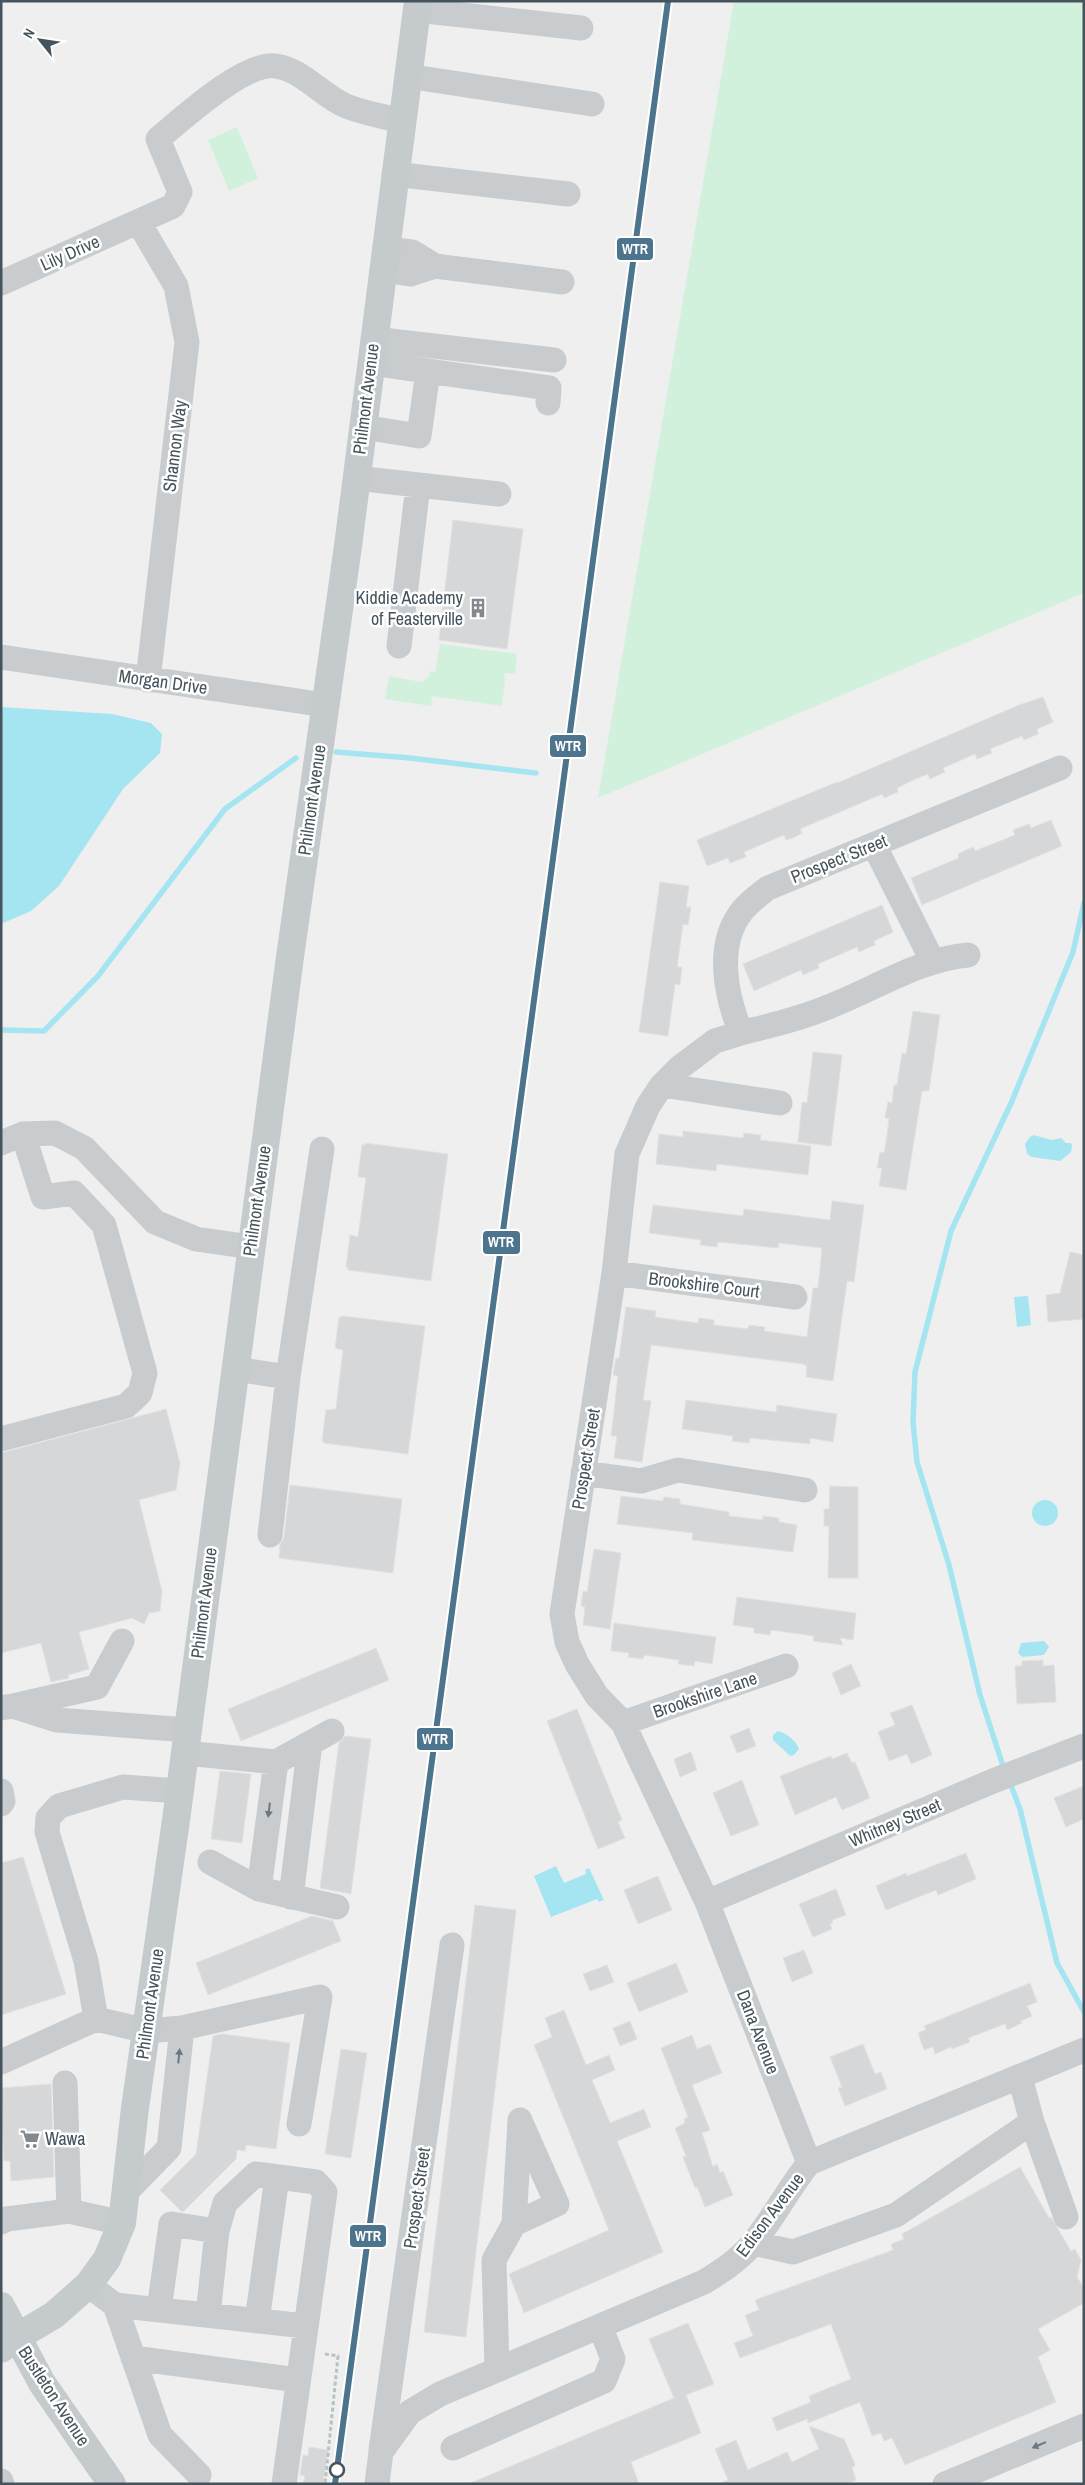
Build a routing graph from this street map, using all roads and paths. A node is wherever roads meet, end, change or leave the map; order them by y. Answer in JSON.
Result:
{"nodes":[{"id":1,"x":417,"y":6,"type":"edge"},
{"id":2,"x":582,"y":28,"type":"dead end"},
{"id":3,"x":407,"y":76,"type":"junction"},
{"id":4,"x":592,"y":104,"type":"dead end"},
{"id":5,"x":401,"y":121,"type":"junction"},
{"id":6,"x":394,"y":174,"type":"junction"},
{"id":7,"x":568,"y":194,"type":"dead end"},
{"id":8,"x":139,"y":223,"type":"junction"},
{"id":9,"x":384,"y":260,"type":"junction"},
{"id":10,"x":562,"y":282,"type":"dead end"},
{"id":11,"x":1,"y":283,"type":"edge"},
{"id":12,"x":372,"y":351,"type":"junction"},
{"id":13,"x":554,"y":360,"type":"dead end"},
{"id":14,"x":428,"y":371,"type":"junction"},
{"id":15,"x":548,"y":403,"type":"dead end"},
{"id":16,"x":363,"y":427,"type":"junction"},
{"id":17,"x":356,"y":478,"type":"junction"},
{"id":18,"x":418,"y":485,"type":"junction"},
{"id":19,"x":499,"y":494,"type":"dead end"},
{"id":20,"x":399,"y":646,"type":"dead end"},
{"id":21,"x":1,"y":657,"type":"edge"},
{"id":22,"x":148,"y":680,"type":"junction"},
{"id":23,"x":325,"y":705,"type":"junction"},
{"id":24,"x":1060,"y":768,"type":"dead end"},
{"id":25,"x":874,"y":844,"type":"junction"},
{"id":26,"x":968,"y":955,"type":"dead end"},
{"id":27,"x":933,"y":962,"type":"junction"},
{"id":28,"x":741,"y":1033,"type":"junction"},
{"id":29,"x":662,"y":1085,"type":"junction"},
{"id":30,"x":780,"y":1103,"type":"dead end"},
{"id":31,"x":12,"y":1138,"type":"edge"},
{"id":32,"x":322,"y":1149,"type":"dead end"},
{"id":33,"x":251,"y":1247,"type":"junction"},
{"id":34,"x":614,"y":1274,"type":"junction"},
{"id":35,"x":795,"y":1297,"type":"dead end"},
{"id":36,"x":235,"y":1369,"type":"junction"},
{"id":37,"x":288,"y":1377,"type":"junction"},
{"id":38,"x":1,"y":1439,"type":"edge"},
{"id":39,"x":584,"y":1473,"type":"junction"},
{"id":40,"x":805,"y":1490,"type":"dead end"},
{"id":41,"x":270,"y":1535,"type":"dead end"},
{"id":42,"x":122,"y":1641,"type":"dead end"},
{"id":43,"x":786,"y":1666,"type":"dead end"},
{"id":44,"x":7,"y":1707,"type":"edge"},
{"id":45,"x":623,"y":1723,"type":"junction"},
{"id":46,"x":332,"y":1731,"type":"dead end"},
{"id":47,"x":186,"y":1742,"type":"junction"},
{"id":48,"x":310,"y":1743,"type":"junction"},
{"id":49,"x":1084,"y":1746,"type":"edge"},
{"id":50,"x":276,"y":1762,"type":"junction"},
{"id":51,"x":1,"y":1791,"type":"edge"},
{"id":52,"x":179,"y":1792,"type":"junction"},
{"id":53,"x":1,"y":1804,"type":"edge"},
{"id":54,"x":210,"y":1862,"type":"dead end"},
{"id":55,"x":259,"y":1889,"type":"junction"},
{"id":56,"x":291,"y":1897,"type":"junction"},
{"id":57,"x":707,"y":1902,"type":"junction"},
{"id":58,"x":337,"y":1907,"type":"dead end"},
{"id":59,"x":452,"y":1945,"type":"dead end"},
{"id":60,"x":96,"y":2019,"type":"junction"},
{"id":61,"x":182,"y":2028,"type":"junction"},
{"id":62,"x":147,"y":2030,"type":"junction"},
{"id":63,"x":1083,"y":2050,"type":"edge"},
{"id":64,"x":1,"y":2062,"type":"edge"},
{"id":65,"x":1020,"y":2077,"type":"junction"},
{"id":66,"x":140,"y":2081,"type":"junction"},
{"id":67,"x":65,"y":2083,"type":"dead end"},
{"id":68,"x":176,"y":2084,"type":"junction"},
{"id":69,"x":1032,"y":2122,"type":"junction"},
{"id":70,"x":300,"y":2124,"type":"dead end"},
{"id":71,"x":809,"y":2163,"type":"junction"},
{"id":72,"x":277,"y":2177,"type":"junction"},
{"id":73,"x":126,"y":2192,"type":"junction"},
{"id":74,"x":69,"y":2210,"type":"junction"},
{"id":75,"x":3,"y":2215,"type":"edge"},
{"id":76,"x":1066,"y":2217,"type":"dead end"},
{"id":77,"x":122,"y":2223,"type":"junction"},
{"id":78,"x":514,"y":2224,"type":"dead end"},
{"id":79,"x":218,"y":2230,"type":"junction"},
{"id":80,"x":753,"y":2243,"type":"junction"},
{"id":81,"x":88,"y":2285,"type":"junction"},
{"id":82,"x":114,"y":2304,"type":"junction"},
{"id":83,"x":1,"y":2306,"type":"edge"},
{"id":84,"x":159,"y":2310,"type":"junction"},
{"id":85,"x":208,"y":2315,"type":"junction"},
{"id":86,"x":257,"y":2320,"type":"junction"},
{"id":87,"x":305,"y":2326,"type":"junction"},
{"id":88,"x":600,"y":2326,"type":"junction"},
{"id":89,"x":9,"y":2343,"type":"edge"},
{"id":90,"x":338,"y":2356,"type":"dead end"},
{"id":91,"x":133,"y":2358,"type":"junction"},
{"id":92,"x":491,"y":2371,"type":"junction"},
{"id":93,"x":298,"y":2380,"type":"junction"},
{"id":94,"x":1084,"y":2426,"type":"edge"},
{"id":95,"x":453,"y":2448,"type":"dead end"},
{"id":96,"x":381,"y":2452,"type":"junction"},
{"id":97,"x":199,"y":2475,"type":"dead end"},
{"id":98,"x":112,"y":2484,"type":"edge"},
{"id":99,"x":284,"y":2484,"type":"edge"},
{"id":100,"x":325,"y":2484,"type":"edge"},
{"id":101,"x":377,"y":2484,"type":"edge"},
{"id":102,"x":945,"y":2484,"type":"edge"}],
"edges":[{"from":1,"to":2,"type":"street"},
{"from":1,"to":3,"type":"main road","name":"Philmont Avenue"},
{"from":3,"to":4,"type":"street"},
{"from":3,"to":5,"type":"main road","name":"Philmont Avenue"},
{"from":5,"to":6,"type":"main road","name":"Philmont Avenue"},
{"from":5,"to":8,"type":"street","name":"Lily Drive"},
{"from":6,"to":7,"type":"street"},
{"from":6,"to":9,"type":"main road","name":"Philmont Avenue"},
{"from":8,"to":11,"type":"street","name":"Lily Drive"},
{"from":8,"to":22,"type":"street","name":"Shannon Way"},
{"from":9,"to":10,"type":"street"},
{"from":9,"to":12,"type":"main road","name":"Philmont Avenue"},
{"from":12,"to":13,"type":"street"},
{"from":12,"to":14,"type":"street"},
{"from":12,"to":16,"type":"main road","name":"Philmont Avenue"},
{"from":14,"to":15,"type":"street"},
{"from":14,"to":16,"type":"street"},
{"from":16,"to":17,"type":"main road","name":"Philmont Avenue"},
{"from":17,"to":18,"type":"street"},
{"from":17,"to":23,"type":"main road","name":"Philmont Avenue"},
{"from":18,"to":19,"type":"street"},
{"from":18,"to":20,"type":"street"},
{"from":21,"to":22,"type":"street","name":"Morgan Drive"},
{"from":22,"to":23,"type":"street","name":"Morgan Drive"},
{"from":23,"to":33,"type":"main road","name":"Philmont Avenue"},
{"from":24,"to":25,"type":"street","name":"Prospect Street"},
{"from":25,"to":27,"type":"street"},
{"from":25,"to":28,"type":"street","name":"Prospect Street"},
{"from":26,"to":27,"type":"street","name":"Prospect Street"},
{"from":27,"to":28,"type":"street","name":"Prospect Street"},
{"from":28,"to":29,"type":"street","name":"Prospect Street"},
{"from":29,"to":30,"type":"street"},
{"from":29,"to":34,"type":"street","name":"Prospect Street"},
{"from":31,"to":33,"type":"street"},
{"from":31,"to":38,"type":"street"},
{"from":32,"to":37,"type":"street"},
{"from":33,"to":36,"type":"main road","name":"Philmont Avenue"},
{"from":34,"to":35,"type":"street","name":"Brookshire Court"},
{"from":34,"to":39,"type":"street","name":"Prospect Street"},
{"from":36,"to":37,"type":"street"},
{"from":36,"to":47,"type":"main road","name":"Philmont Avenue"},
{"from":37,"to":41,"type":"street"},
{"from":39,"to":40,"type":"street"},
{"from":39,"to":45,"type":"street","name":"Prospect Street"},
{"from":42,"to":44,"type":"street"},
{"from":43,"to":45,"type":"street","name":"Brookshire Lane"},
{"from":44,"to":47,"type":"street"},
{"from":45,"to":57,"type":"street","name":"Prospect Street"},
{"from":46,"to":48,"type":"street"},
{"from":47,"to":50,"type":"street"},
{"from":47,"to":52,"type":"main road","name":"Philmont Avenue"},
{"from":48,"to":50,"type":"street"},
{"from":48,"to":56,"type":"street"},
{"from":49,"to":57,"type":"street","name":"Whitney Street"},
{"from":50,"to":55,"type":"street","one_way":true},
{"from":51,"to":53,"type":"street"},
{"from":52,"to":60,"type":"street"},
{"from":52,"to":62,"type":"main road","name":"Philmont Avenue"},
{"from":54,"to":55,"type":"street"},
{"from":55,"to":56,"type":"street"},
{"from":56,"to":58,"type":"street"},
{"from":57,"to":71,"type":"street","name":"Dana Avenue"},
{"from":59,"to":96,"type":"street","name":"Prospect Street"},
{"from":60,"to":62,"type":"street"},
{"from":60,"to":64,"type":"street"},
{"from":61,"to":62,"type":"street"},
{"from":68,"to":61,"type":"street","one_way":true},
{"from":61,"to":70,"type":"street"},
{"from":62,"to":66,"type":"main road","name":"Philmont Avenue"},
{"from":63,"to":65,"type":"street","name":"Edison Avenue"},
{"from":65,"to":69,"type":"street"},
{"from":65,"to":71,"type":"street","name":"Edison Avenue"},
{"from":66,"to":68,"type":"street"},
{"from":66,"to":73,"type":"main road","name":"Philmont Avenue"},
{"from":67,"to":74,"type":"street"},
{"from":68,"to":73,"type":"street"},
{"from":69,"to":76,"type":"street"},
{"from":69,"to":80,"type":"street"},
{"from":71,"to":80,"type":"street","name":"Edison Avenue"},
{"from":72,"to":79,"type":"street"},
{"from":72,"to":86,"type":"street"},
{"from":72,"to":87,"type":"street"},
{"from":73,"to":77,"type":"main road","name":"Philmont Avenue"},
{"from":74,"to":75,"type":"street"},
{"from":74,"to":77,"type":"street"},
{"from":77,"to":81,"type":"main road","name":"Philmont Avenue"},
{"from":78,"to":92,"type":"street"},
{"from":79,"to":84,"type":"street"},
{"from":79,"to":85,"type":"street"},
{"from":80,"to":88,"type":"street","name":"Edison Avenue"},
{"from":81,"to":82,"type":"street"},
{"from":81,"to":89,"type":"main road","name":"Philmont Avenue"},
{"from":82,"to":84,"type":"street"},
{"from":82,"to":91,"type":"street"},
{"from":83,"to":89,"type":"main road","name":"Bustleton Avenue"},
{"from":84,"to":85,"type":"street"},
{"from":85,"to":86,"type":"street"},
{"from":86,"to":87,"type":"street"},
{"from":87,"to":93,"type":"street"},
{"from":88,"to":92,"type":"street","name":"Edison Avenue"},
{"from":88,"to":95,"type":"street"},
{"from":89,"to":98,"type":"main road","name":"Bustleton Avenue"},
{"from":90,"to":100,"type":"path"},
{"from":91,"to":93,"type":"street"},
{"from":91,"to":97,"type":"street"},
{"from":92,"to":96,"type":"street","name":"Edison Avenue"},
{"from":93,"to":99,"type":"street"},
{"from":94,"to":102,"type":"street","one_way":true},
{"from":96,"to":101,"type":"street","name":"Prospect Street"}]}
